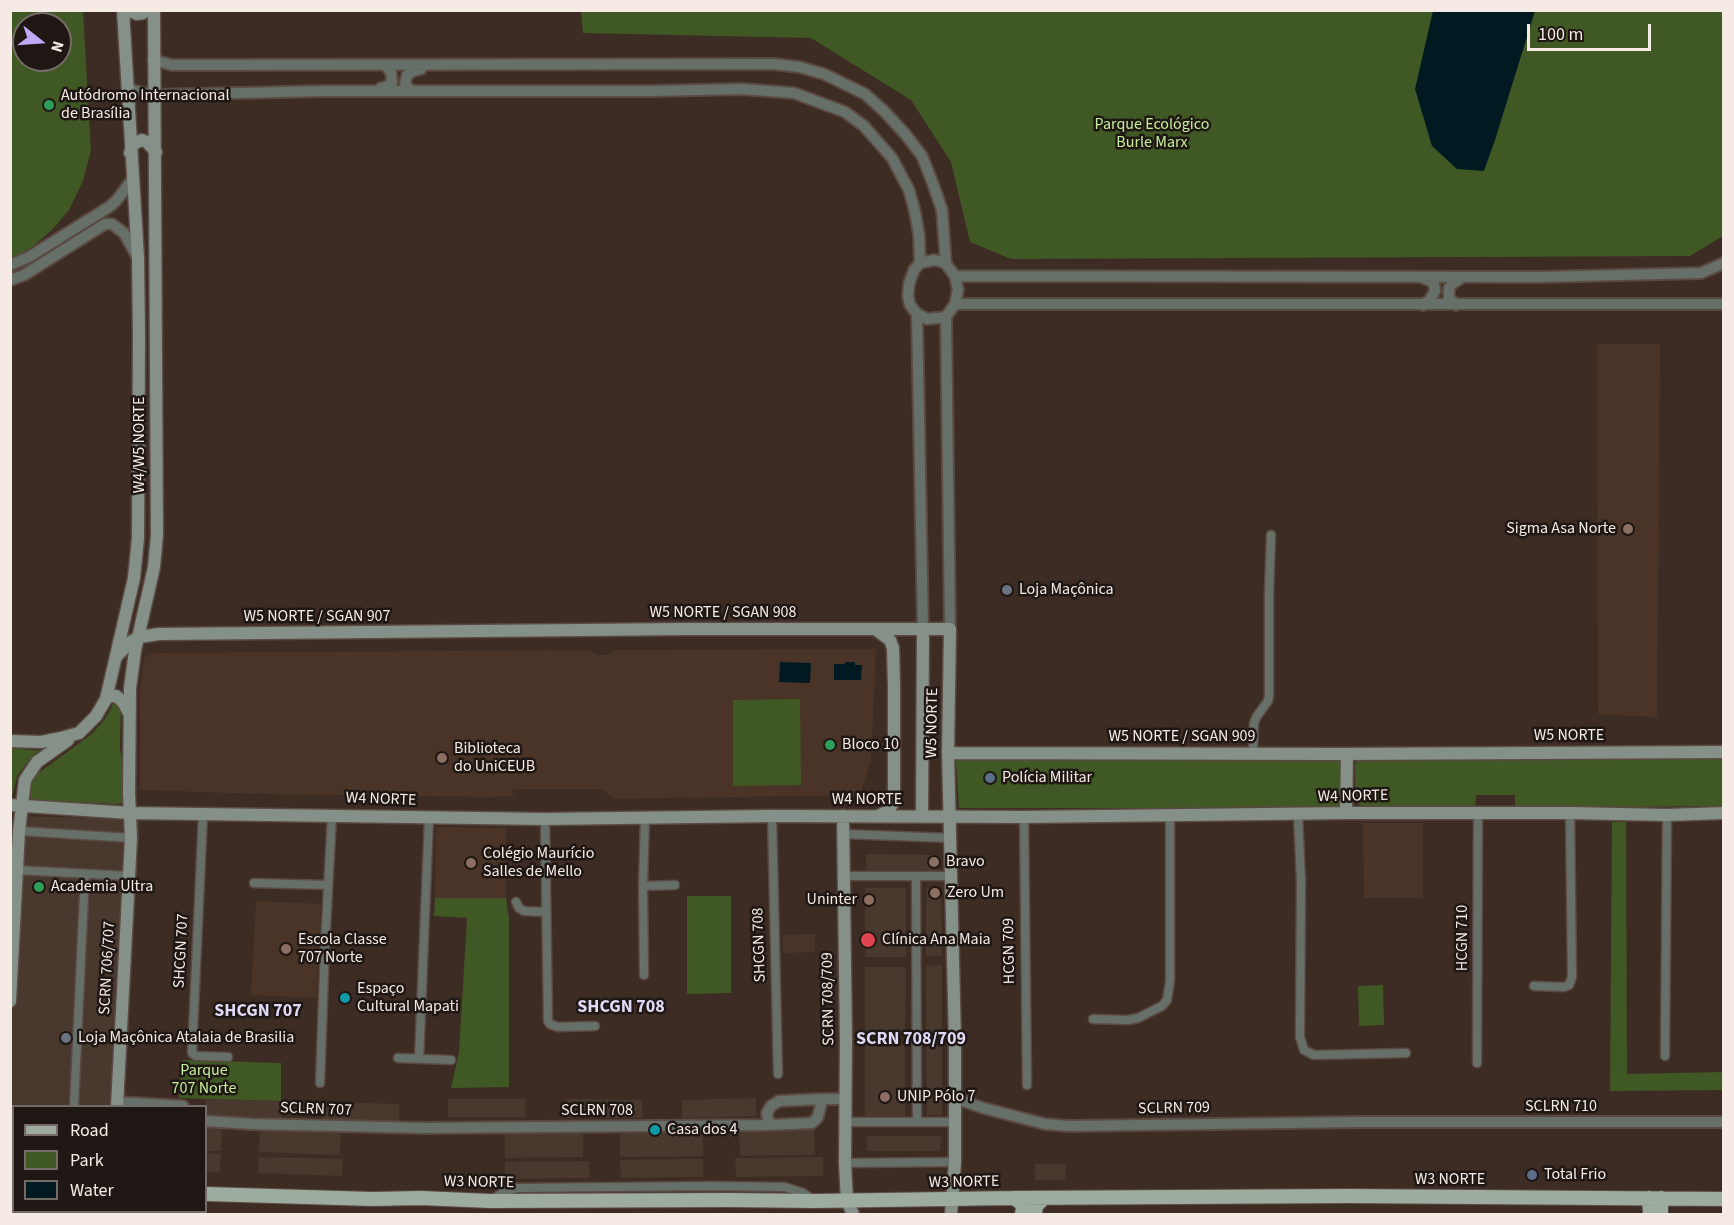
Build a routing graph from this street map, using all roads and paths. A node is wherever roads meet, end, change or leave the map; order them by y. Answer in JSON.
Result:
{"nodes":[{"id":1,"x":123,"y":10,"type":"edge"},
{"id":2,"x":128,"y":10,"type":"edge"},
{"id":3,"x":147,"y":10,"type":"edge"},
{"id":4,"x":154,"y":10,"type":"edge"},
{"id":5,"x":153,"y":60,"type":"junction"},
{"id":6,"x":386,"y":65,"type":"junction"},
{"id":7,"x":460,"y":65,"type":"junction"},
{"id":8,"x":127,"y":89,"type":"junction"},
{"id":9,"x":323,"y":91,"type":"junction"},
{"id":10,"x":411,"y":91,"type":"junction"},
{"id":11,"x":154,"y":95,"type":"junction"},
{"id":12,"x":156,"y":152,"type":"junction"},
{"id":13,"x":130,"y":153,"type":"junction"},
{"id":14,"x":132,"y":180,"type":"junction"},
{"id":15,"x":138,"y":258,"type":"junction"},
{"id":16,"x":920,"y":263,"type":"junction"},
{"id":17,"x":1724,"y":263,"type":"edge"},
{"id":18,"x":946,"y":264,"type":"junction"},
{"id":19,"x":10,"y":265,"type":"edge"},
{"id":20,"x":955,"y":276,"type":"junction"},
{"id":21,"x":1420,"y":277,"type":"junction"},
{"id":22,"x":1461,"y":278,"type":"junction"},
{"id":23,"x":10,"y":280,"type":"edge"},
{"id":24,"x":1724,"y":297,"type":"edge"},
{"id":25,"x":955,"y":304,"type":"junction"},
{"id":26,"x":1711,"y":304,"type":"junction"},
{"id":27,"x":1724,"y":304,"type":"edge"},
{"id":28,"x":1423,"y":305,"type":"junction"},
{"id":29,"x":1456,"y":305,"type":"junction"},
{"id":30,"x":917,"y":314,"type":"junction"},
{"id":31,"x":946,"y":317,"type":"junction"},
{"id":32,"x":1271,"y":535,"type":"dead end"},
{"id":33,"x":875,"y":629,"type":"junction"},
{"id":34,"x":923,"y":629,"type":"junction"},
{"id":35,"x":950,"y":629,"type":"junction"},
{"id":36,"x":495,"y":631,"type":"joint"},
{"id":37,"x":139,"y":637,"type":"junction"},
{"id":38,"x":116,"y":657,"type":"junction"},
{"id":39,"x":106,"y":699,"type":"junction"},
{"id":40,"x":130,"y":714,"type":"junction"},
{"id":41,"x":79,"y":733,"type":"junction"},
{"id":42,"x":10,"y":741,"type":"edge"},
{"id":43,"x":1724,"y":752,"type":"edge"},
{"id":44,"x":948,"y":753,"type":"junction"},
{"id":45,"x":1253,"y":753,"type":"junction"},
{"id":46,"x":1415,"y":753,"type":"joint"},
{"id":47,"x":1347,"y":754,"type":"junction"},
{"id":48,"x":16,"y":805,"type":"edge"},
{"id":49,"x":130,"y":813,"type":"junction"},
{"id":50,"x":1346,"y":813,"type":"junction"},
{"id":51,"x":1478,"y":813,"type":"junction"},
{"id":52,"x":1570,"y":813,"type":"junction"},
{"id":53,"x":1724,"y":813,"type":"edge"},
{"id":54,"x":202,"y":814,"type":"junction"},
{"id":55,"x":332,"y":815,"type":"junction"},
{"id":56,"x":1298,"y":815,"type":"junction"},
{"id":57,"x":1667,"y":815,"type":"junction"},
{"id":58,"x":772,"y":816,"type":"junction"},
{"id":59,"x":843,"y":816,"type":"junction"},
{"id":60,"x":1170,"y":816,"type":"junction"},
{"id":61,"x":645,"y":817,"type":"junction"},
{"id":62,"x":877,"y":817,"type":"junction"},
{"id":63,"x":922,"y":817,"type":"junction"},
{"id":64,"x":950,"y":817,"type":"junction"},
{"id":65,"x":1024,"y":817,"type":"junction"},
{"id":66,"x":429,"y":818,"type":"junction"},
{"id":67,"x":545,"y":819,"type":"junction"},
{"id":68,"x":19,"y":831,"type":"junction"},
{"id":69,"x":843,"y":834,"type":"junction"},
{"id":70,"x":131,"y":838,"type":"junction"},
{"id":71,"x":951,"y":838,"type":"junction"},
{"id":72,"x":17,"y":870,"type":"junction"},
{"id":73,"x":85,"y":874,"type":"junction"},
{"id":74,"x":129,"y":876,"type":"junction"},
{"id":75,"x":843,"y":876,"type":"junction"},
{"id":76,"x":916,"y":876,"type":"junction"},
{"id":77,"x":952,"y":876,"type":"junction"},
{"id":78,"x":254,"y":882,"type":"dead end"},
{"id":79,"x":328,"y":885,"type":"junction"},
{"id":80,"x":675,"y":885,"type":"dead end"},
{"id":81,"x":643,"y":886,"type":"junction"},
{"id":82,"x":516,"y":902,"type":"dead end"},
{"id":83,"x":546,"y":912,"type":"junction"},
{"id":84,"x":644,"y":975,"type":"dead end"},
{"id":85,"x":1534,"y":986,"type":"dead end"},
{"id":86,"x":10,"y":1001,"type":"edge"},
{"id":87,"x":1093,"y":1020,"type":"dead end"},
{"id":88,"x":595,"y":1026,"type":"dead end"},
{"id":89,"x":1406,"y":1053,"type":"dead end"},
{"id":90,"x":1665,"y":1056,"type":"dead end"},
{"id":91,"x":228,"y":1058,"type":"dead end"},
{"id":92,"x":398,"y":1058,"type":"dead end"},
{"id":93,"x":419,"y":1059,"type":"junction"},
{"id":94,"x":451,"y":1060,"type":"dead end"},
{"id":95,"x":1477,"y":1063,"type":"dead end"},
{"id":96,"x":778,"y":1074,"type":"dead end"},
{"id":97,"x":320,"y":1083,"type":"dead end"},
{"id":98,"x":1027,"y":1085,"type":"dead end"},
{"id":99,"x":955,"y":1098,"type":"junction"},
{"id":100,"x":822,"y":1099,"type":"junction"},
{"id":101,"x":845,"y":1099,"type":"junction"},
{"id":102,"x":117,"y":1104,"type":"edge"},
{"id":103,"x":74,"y":1105,"type":"edge"},
{"id":104,"x":138,"y":1105,"type":"edge"},
{"id":105,"x":207,"y":1121,"type":"edge"},
{"id":106,"x":845,"y":1122,"type":"junction"},
{"id":107,"x":917,"y":1122,"type":"junction"},
{"id":108,"x":955,"y":1122,"type":"junction"},
{"id":109,"x":1398,"y":1122,"type":"joint"},
{"id":110,"x":1724,"y":1122,"type":"edge"},
{"id":111,"x":769,"y":1125,"type":"junction"},
{"id":112,"x":425,"y":1128,"type":"joint"},
{"id":113,"x":955,"y":1162,"type":"junction"},
{"id":114,"x":845,"y":1163,"type":"junction"},
{"id":115,"x":207,"y":1195,"type":"edge"},
{"id":116,"x":1014,"y":1198,"type":"junction"},
{"id":117,"x":1044,"y":1198,"type":"junction"},
{"id":118,"x":1655,"y":1198,"type":"junction"},
{"id":119,"x":1724,"y":1199,"type":"edge"},
{"id":120,"x":750,"y":1200,"type":"junction"},
{"id":121,"x":952,"y":1200,"type":"junction"},
{"id":122,"x":490,"y":1201,"type":"junction"},
{"id":123,"x":785,"y":1201,"type":"junction"},
{"id":124,"x":847,"y":1201,"type":"junction"},
{"id":125,"x":815,"y":1202,"type":"junction"},
{"id":126,"x":33,"y":1213,"type":"edge"},
{"id":127,"x":79,"y":1215,"type":"edge"},
{"id":128,"x":756,"y":1215,"type":"edge"},
{"id":129,"x":770,"y":1215,"type":"edge"},
{"id":130,"x":853,"y":1215,"type":"edge"},
{"id":131,"x":951,"y":1215,"type":"edge"},
{"id":132,"x":1022,"y":1215,"type":"edge"},
{"id":133,"x":1035,"y":1215,"type":"edge"},
{"id":134,"x":1650,"y":1215,"type":"edge"},
{"id":135,"x":1661,"y":1215,"type":"edge"}],
"edges":[{"from":1,"to":8,"type":"main road","name":"W4/W5 NORTE"},
{"from":2,"to":3,"type":"main road"},
{"from":4,"to":5,"type":"main road","name":"W4/W5 NORTE"},
{"from":5,"to":6,"type":"street"},
{"from":5,"to":11,"type":"main road","name":"W4/W5 NORTE"},
{"from":6,"to":7,"type":"street"},
{"from":6,"to":9,"type":"street"},
{"from":7,"to":10,"type":"street"},
{"from":7,"to":18,"type":"street"},
{"from":8,"to":11,"type":"street"},
{"from":8,"to":13,"type":"main road","name":"W4/W5 NORTE"},
{"from":9,"to":10,"type":"street"},
{"from":9,"to":11,"type":"street"},
{"from":10,"to":16,"type":"street"},
{"from":11,"to":12,"type":"main road","name":"W4/W5 NORTE"},
{"from":12,"to":13,"type":"main road"},
{"from":12,"to":37,"type":"main road","name":"W4/W5 NORTE"},
{"from":13,"to":14,"type":"main road","name":"W4/W5 NORTE"},
{"from":14,"to":15,"type":"main road","name":"W4/W5 NORTE"},
{"from":14,"to":19,"type":"street"},
{"from":15,"to":23,"type":"street"},
{"from":15,"to":38,"type":"main road","name":"W4/W5 NORTE"},
{"from":16,"to":18,"type":"street"},
{"from":16,"to":30,"type":"street"},
{"from":17,"to":22,"type":"street"},
{"from":18,"to":20,"type":"street"},
{"from":20,"to":21,"type":"street"},
{"from":20,"to":25,"type":"street"},
{"from":21,"to":22,"type":"street"},
{"from":21,"to":28,"type":"street"},
{"from":22,"to":29,"type":"street"},
{"from":24,"to":26,"type":"street"},
{"from":25,"to":28,"type":"street"},
{"from":25,"to":31,"type":"street"},
{"from":26,"to":27,"type":"street"},
{"from":26,"to":29,"type":"street"},
{"from":28,"to":29,"type":"street"},
{"from":30,"to":31,"type":"street"},
{"from":30,"to":34,"type":"street"},
{"from":31,"to":35,"type":"street"},
{"from":32,"to":45,"type":"street"},
{"from":33,"to":34,"type":"main road","name":"W5 NORTE / SGAN 908"},
{"from":33,"to":36,"type":"main road","name":"W5 NORTE / SGAN 908"},
{"from":33,"to":62,"type":"main road"},
{"from":34,"to":35,"type":"main road","name":"W5 NORTE / SGAN 908"},
{"from":34,"to":63,"type":"main road"},
{"from":35,"to":44,"type":"main road","name":"W5 NORTE"},
{"from":36,"to":37,"type":"main road","name":"W5 NORTE / SGAN 907"},
{"from":37,"to":38,"type":"main road"},
{"from":37,"to":40,"type":"main road","name":"W4/W5 NORTE"},
{"from":38,"to":39,"type":"main road","name":"W4/W5 NORTE"},
{"from":39,"to":40,"type":"main road"},
{"from":39,"to":41,"type":"main road"},
{"from":40,"to":49,"type":"main road","name":"W4/W5 NORTE"},
{"from":41,"to":42,"type":"main road"},
{"from":41,"to":48,"type":"main road"},
{"from":43,"to":46,"type":"main road","name":"W5 NORTE"},
{"from":44,"to":45,"type":"main road","name":"W5 NORTE / SGAN 909"},
{"from":44,"to":64,"type":"main road","name":"W5 NORTE"},
{"from":45,"to":47,"type":"main road","name":"W5 NORTE / SGAN 909"},
{"from":46,"to":47,"type":"main road","name":"W5 NORTE / SGAN 909"},
{"from":47,"to":50,"type":"main road"},
{"from":48,"to":49,"type":"main road","name":"W4 NORTE"},
{"from":48,"to":68,"type":"main road"},
{"from":49,"to":54,"type":"main road","name":"W4 NORTE"},
{"from":49,"to":70,"type":"main road","name":"W4/W5 NORTE"},
{"from":50,"to":51,"type":"main road","name":"W4 NORTE"},
{"from":50,"to":56,"type":"main road","name":"W4 NORTE"},
{"from":51,"to":52,"type":"main road","name":"W4 NORTE"},
{"from":51,"to":95,"type":"street","name":"HCGN 710"},
{"from":52,"to":57,"type":"main road","name":"W4 NORTE"},
{"from":52,"to":85,"type":"street"},
{"from":53,"to":57,"type":"main road","name":"W4 NORTE"},
{"from":54,"to":55,"type":"main road","name":"W4 NORTE"},
{"from":54,"to":91,"type":"street","name":"SHCGN 707"},
{"from":55,"to":66,"type":"main road","name":"W4 NORTE"},
{"from":55,"to":79,"type":"street"},
{"from":56,"to":60,"type":"main road","name":"W4 NORTE"},
{"from":56,"to":89,"type":"street"},
{"from":57,"to":90,"type":"street"},
{"from":58,"to":59,"type":"main road","name":"W4 NORTE"},
{"from":58,"to":61,"type":"main road","name":"W4 NORTE"},
{"from":58,"to":96,"type":"street","name":"SHCGN 708"},
{"from":59,"to":62,"type":"main road","name":"W4 NORTE"},
{"from":59,"to":69,"type":"main road","name":"SCRN 708/709"},
{"from":60,"to":65,"type":"main road","name":"W4 NORTE"},
{"from":60,"to":87,"type":"street"},
{"from":61,"to":67,"type":"main road","name":"W4 NORTE"},
{"from":61,"to":81,"type":"street"},
{"from":62,"to":63,"type":"main road","name":"W4 NORTE"},
{"from":63,"to":64,"type":"main road","name":"W4 NORTE"},
{"from":64,"to":65,"type":"main road","name":"W4 NORTE"},
{"from":64,"to":71,"type":"main road"},
{"from":65,"to":98,"type":"street","name":"HCGN 709"},
{"from":66,"to":67,"type":"main road","name":"W4 NORTE"},
{"from":66,"to":93,"type":"street"},
{"from":67,"to":83,"type":"street"},
{"from":68,"to":70,"type":"street"},
{"from":68,"to":72,"type":"main road"},
{"from":69,"to":71,"type":"street"},
{"from":69,"to":75,"type":"main road","name":"SCRN 708/709"},
{"from":70,"to":74,"type":"main road","name":"W4/W5 NORTE"},
{"from":71,"to":77,"type":"main road"},
{"from":72,"to":73,"type":"street"},
{"from":72,"to":86,"type":"main road"},
{"from":73,"to":74,"type":"street"},
{"from":73,"to":103,"type":"street","name":"SCRN 706/707"},
{"from":74,"to":102,"type":"main road","name":"SCRN 706/707"},
{"from":75,"to":76,"type":"street"},
{"from":75,"to":101,"type":"main road","name":"SCRN 708/709"},
{"from":76,"to":77,"type":"street"},
{"from":76,"to":107,"type":"street"},
{"from":77,"to":99,"type":"main road"},
{"from":78,"to":79,"type":"street"},
{"from":79,"to":97,"type":"street"},
{"from":80,"to":81,"type":"street"},
{"from":81,"to":84,"type":"street"},
{"from":82,"to":83,"type":"street"},
{"from":83,"to":88,"type":"street"},
{"from":92,"to":93,"type":"street"},
{"from":93,"to":94,"type":"street"},
{"from":99,"to":108,"type":"main road"},
{"from":99,"to":109,"type":"street","name":"SCLRN 709"},
{"from":100,"to":101,"type":"street"},
{"from":100,"to":111,"type":"street","name":"SCLRN 708"},
{"from":100,"to":111,"type":"street"},
{"from":101,"to":106,"type":"main road","name":"SCRN 708/709"},
{"from":102,"to":104,"type":"street"},
{"from":105,"to":112,"type":"street","name":"SCLRN 707"},
{"from":106,"to":107,"type":"street"},
{"from":106,"to":114,"type":"main road","name":"SCRN 708/709"},
{"from":107,"to":108,"type":"street"},
{"from":108,"to":113,"type":"main road"},
{"from":109,"to":110,"type":"street","name":"SCLRN 710"},
{"from":111,"to":112,"type":"street","name":"SCLRN 708"},
{"from":113,"to":114,"type":"street"},
{"from":113,"to":121,"type":"main road"},
{"from":114,"to":124,"type":"main road","name":"SCRN 708/709"},
{"from":115,"to":122,"type":"main road","name":"W3 NORTE"},
{"from":116,"to":117,"type":"main road","name":"W3 NORTE"},
{"from":116,"to":121,"type":"main road","name":"W3 NORTE"},
{"from":116,"to":132,"type":"main road"},
{"from":117,"to":118,"type":"main road","name":"W3 NORTE"},
{"from":117,"to":133,"type":"main road"},
{"from":118,"to":119,"type":"main road","name":"W3 NORTE"},
{"from":118,"to":134,"type":"main road"},
{"from":118,"to":135,"type":"main road"},
{"from":120,"to":122,"type":"main road","name":"W3 NORTE"},
{"from":120,"to":123,"type":"main road","name":"W3 NORTE"},
{"from":120,"to":128,"type":"main road"},
{"from":121,"to":124,"type":"main road","name":"W3 NORTE"},
{"from":121,"to":131,"type":"main road"},
{"from":122,"to":125,"type":"street"},
{"from":123,"to":125,"type":"main road","name":"W3 NORTE"},
{"from":123,"to":129,"type":"main road"},
{"from":124,"to":125,"type":"main road","name":"W3 NORTE"},
{"from":124,"to":130,"type":"main road"},
{"from":126,"to":127,"type":"main road"}]}
